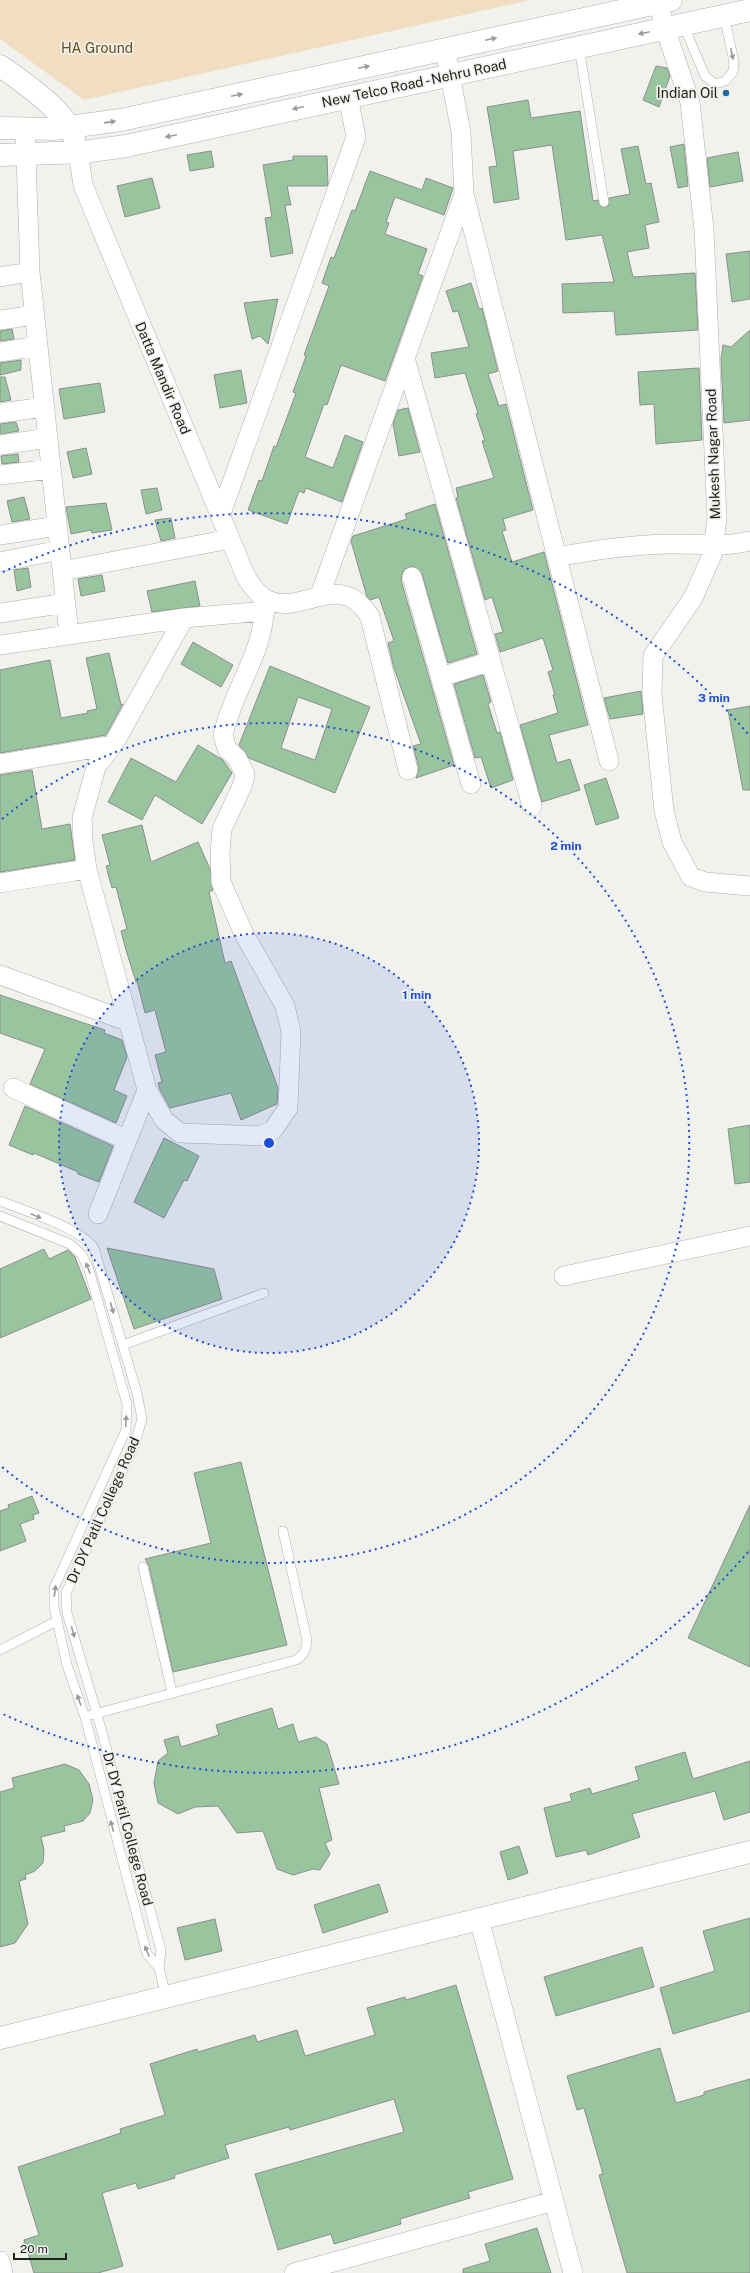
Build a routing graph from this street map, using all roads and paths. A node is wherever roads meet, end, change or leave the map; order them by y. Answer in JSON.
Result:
{"nodes":[{"id":1,"x":665,"y":1,"type":"edge"},
{"id":2,"x":750,"y":10,"type":"edge"},
{"id":3,"x":724,"y":15,"type":"junction"},
{"id":4,"x":674,"y":26,"type":"junction"},
{"id":5,"x":578,"y":47,"type":"junction"},
{"id":6,"x":446,"y":49,"type":"junction"},
{"id":7,"x":0,"y":66,"type":"edge"},
{"id":8,"x":450,"y":75,"type":"junction"},
{"id":9,"x":348,"y":97,"type":"junction"},
{"id":10,"x":71,"y":127,"type":"junction"},
{"id":11,"x":0,"y":128,"type":"edge"},
{"id":12,"x":25,"y":129,"type":"junction"},
{"id":13,"x":78,"y":152,"type":"junction"},
{"id":14,"x":0,"y":155,"type":"edge"},
{"id":15,"x":24,"y":155,"type":"junction"},
{"id":16,"x":464,"y":194,"type":"junction"},
{"id":17,"x":604,"y":202,"type":"dead end"},
{"id":18,"x":30,"y":272,"type":"junction"},
{"id":19,"x":0,"y":277,"type":"edge"},
{"id":20,"x":34,"y":315,"type":"junction"},
{"id":21,"x":0,"y":320,"type":"edge"},
{"id":22,"x":38,"y":346,"type":"junction"},
{"id":23,"x":0,"y":352,"type":"edge"},
{"id":24,"x":405,"y":358,"type":"junction"},
{"id":25,"x":44,"y":406,"type":"junction"},
{"id":26,"x":0,"y":413,"type":"edge"},
{"id":27,"x":48,"y":438,"type":"junction"},
{"id":28,"x":0,"y":444,"type":"edge"},
{"id":29,"x":51,"y":469,"type":"junction"},
{"id":30,"x":0,"y":475,"type":"edge"},
{"id":31,"x":220,"y":516,"type":"junction"},
{"id":32,"x":57,"y":526,"type":"junction"},
{"id":33,"x":0,"y":535,"type":"edge"},
{"id":34,"x":230,"y":539,"type":"junction"},
{"id":35,"x":750,"y":541,"type":"edge"},
{"id":36,"x":712,"y":545,"type":"junction"},
{"id":37,"x":60,"y":550,"type":"junction"},
{"id":38,"x":557,"y":557,"type":"junction"},
{"id":39,"x":0,"y":562,"type":"edge"},
{"id":40,"x":62,"y":572,"type":"junction"},
{"id":41,"x":412,"y":577,"type":"dead end"},
{"id":42,"x":320,"y":595,"type":"junction"},
{"id":43,"x":66,"y":603,"type":"junction"},
{"id":44,"x":264,"y":604,"type":"junction"},
{"id":45,"x":0,"y":613,"type":"edge"},
{"id":46,"x":184,"y":618,"type":"junction"},
{"id":47,"x":69,"y":635,"type":"junction"},
{"id":48,"x":0,"y":645,"type":"edge"},
{"id":49,"x":491,"y":661,"type":"junction"},
{"id":50,"x":441,"y":677,"type":"junction"},
{"id":51,"x":113,"y":745,"type":"junction"},
{"id":52,"x":609,"y":761,"type":"dead end"},
{"id":53,"x":0,"y":764,"type":"edge"},
{"id":54,"x":408,"y":770,"type":"dead end"},
{"id":55,"x":471,"y":784,"type":"dead end"},
{"id":56,"x":532,"y":806,"type":"dead end"},
{"id":57,"x":87,"y":869,"type":"junction"},
{"id":58,"x":0,"y":884,"type":"edge"},
{"id":59,"x":750,"y":886,"type":"edge"},
{"id":60,"x":0,"y":975,"type":"edge"},
{"id":61,"x":127,"y":1021,"type":"junction"},
{"id":62,"x":13,"y":1088,"type":"dead end"},
{"id":63,"x":147,"y":1090,"type":"junction"},
{"id":64,"x":127,"y":1140,"type":"junction"},
{"id":65,"x":0,"y":1201,"type":"edge"},
{"id":66,"x":98,"y":1214,"type":"dead end"},
{"id":67,"x":0,"y":1216,"type":"edge"},
{"id":68,"x":750,"y":1236,"type":"edge"},
{"id":69,"x":564,"y":1276,"type":"dead end"},
{"id":70,"x":264,"y":1293,"type":"dead end"},
{"id":71,"x":123,"y":1345,"type":"junction"},
{"id":72,"x":283,"y":1531,"type":"dead end"},
{"id":73,"x":142,"y":1567,"type":"dead end"},
{"id":74,"x":58,"y":1625,"type":"junction"},
{"id":75,"x":0,"y":1650,"type":"edge"},
{"id":76,"x":172,"y":1692,"type":"junction"},
{"id":77,"x":97,"y":1714,"type":"junction"},
{"id":78,"x":85,"y":1717,"type":"junction"},
{"id":79,"x":750,"y":1852,"type":"edge"},
{"id":80,"x":479,"y":1919,"type":"junction"},
{"id":81,"x":159,"y":1968,"type":"junction"},
{"id":82,"x":166,"y":1996,"type":"junction"},
{"id":83,"x":0,"y":2038,"type":"edge"},
{"id":84,"x":554,"y":2201,"type":"junction"},
{"id":85,"x":0,"y":2261,"type":"edge"},
{"id":86,"x":3,"y":2273,"type":"edge"},
{"id":87,"x":294,"y":2273,"type":"edge"},
{"id":88,"x":573,"y":2273,"type":"edge"}],
"edges":[{"from":1,"to":4,"type":"street","name":"Mukesh Nagar Road"},
{"from":6,"to":1,"type":"street","name":"New Telco Road - Nehru Road","one_way":true},
{"from":2,"to":3,"type":"street","name":"New Telco Road - Nehru Road"},
{"from":3,"to":4,"type":"street","name":"New Telco Road - Nehru Road"},
{"from":3,"to":4,"type":"lane","one_way":true},
{"from":4,"to":5,"type":"street","name":"New Telco Road - Nehru Road","one_way":true},
{"from":4,"to":36,"type":"street","name":"Mukesh Nagar Road"},
{"from":5,"to":8,"type":"street","name":"New Telco Road - Nehru Road"},
{"from":5,"to":17,"type":"lane"},
{"from":6,"to":8,"type":"street"},
{"from":10,"to":6,"type":"street","name":"New Telco Road - Nehru Road","one_way":true},
{"from":7,"to":10,"type":"street"},
{"from":8,"to":9,"type":"street","name":"New Telco Road - Nehru Road"},
{"from":8,"to":16,"type":"street"},
{"from":9,"to":13,"type":"street","name":"New Telco Road - Nehru Road","one_way":true},
{"from":9,"to":31,"type":"street"},
{"from":10,"to":12,"type":"street","name":"New Telco Road - Nehru Road"},
{"from":10,"to":13,"type":"street"},
{"from":11,"to":12,"type":"street","name":"New Telco Road - Nehru Road"},
{"from":12,"to":15,"type":"street"},
{"from":13,"to":15,"type":"street","name":"New Telco Road - Nehru Road"},
{"from":13,"to":31,"type":"street","name":"Datta Mandir Road"},
{"from":14,"to":15,"type":"street","name":"New Telco Road - Nehru Road"},
{"from":15,"to":18,"type":"street"},
{"from":16,"to":24,"type":"street"},
{"from":16,"to":38,"type":"street"},
{"from":18,"to":19,"type":"street"},
{"from":18,"to":20,"type":"street"},
{"from":20,"to":21,"type":"street"},
{"from":20,"to":22,"type":"street"},
{"from":22,"to":23,"type":"street"},
{"from":22,"to":25,"type":"street"},
{"from":24,"to":42,"type":"street"},
{"from":24,"to":49,"type":"street"},
{"from":25,"to":26,"type":"street"},
{"from":25,"to":27,"type":"street"},
{"from":27,"to":28,"type":"street"},
{"from":27,"to":29,"type":"street"},
{"from":29,"to":30,"type":"street"},
{"from":29,"to":32,"type":"street"},
{"from":31,"to":34,"type":"street","name":"Datta Mandir Road"},
{"from":32,"to":33,"type":"street"},
{"from":32,"to":37,"type":"street"},
{"from":34,"to":40,"type":"street"},
{"from":34,"to":44,"type":"street","name":"Datta Mandir Road"},
{"from":35,"to":36,"type":"street"},
{"from":36,"to":38,"type":"street"},
{"from":36,"to":59,"type":"street","name":"Mukesh Nagar Road"},
{"from":37,"to":39,"type":"street"},
{"from":37,"to":40,"type":"street"},
{"from":38,"to":52,"type":"street"},
{"from":40,"to":43,"type":"street"},
{"from":41,"to":50,"type":"street"},
{"from":42,"to":44,"type":"street"},
{"from":42,"to":54,"type":"street"},
{"from":43,"to":45,"type":"street"},
{"from":43,"to":47,"type":"street"},
{"from":44,"to":46,"type":"street"},
{"from":44,"to":63,"type":"street"},
{"from":46,"to":47,"type":"street"},
{"from":46,"to":51,"type":"street"},
{"from":47,"to":48,"type":"street"},
{"from":49,"to":50,"type":"street"},
{"from":49,"to":56,"type":"street"},
{"from":50,"to":55,"type":"street"},
{"from":51,"to":53,"type":"street"},
{"from":51,"to":57,"type":"street"},
{"from":57,"to":58,"type":"street"},
{"from":57,"to":61,"type":"street"},
{"from":60,"to":61,"type":"street"},
{"from":61,"to":63,"type":"street"},
{"from":62,"to":64,"type":"street"},
{"from":63,"to":64,"type":"street"},
{"from":64,"to":66,"type":"street"},
{"from":65,"to":71,"type":"lane","name":"Dr DY Patil College Road","one_way":true},
{"from":74,"to":67,"type":"lane","name":"Dr DY Patil College Road","one_way":true},
{"from":68,"to":69,"type":"street"},
{"from":70,"to":71,"type":"lane"},
{"from":71,"to":77,"type":"lane","name":"Dr DY Patil College Road","one_way":true},
{"from":72,"to":76,"type":"lane"},
{"from":73,"to":76,"type":"lane"},
{"from":74,"to":75,"type":"lane"},
{"from":78,"to":74,"type":"lane","name":"Dr DY Patil College Road","one_way":true},
{"from":76,"to":77,"type":"lane"},
{"from":77,"to":78,"type":"lane"},
{"from":77,"to":81,"type":"lane","name":"Dr DY Patil College Road"},
{"from":81,"to":78,"type":"lane","name":"Dr DY Patil College Road","one_way":true},
{"from":79,"to":80,"type":"street"},
{"from":80,"to":82,"type":"street"},
{"from":80,"to":84,"type":"street"},
{"from":81,"to":82,"type":"lane","name":"Dr DY Patil College Road"},
{"from":82,"to":83,"type":"street"},
{"from":84,"to":87,"type":"street"},
{"from":84,"to":88,"type":"street"},
{"from":85,"to":86,"type":"street"}]}
